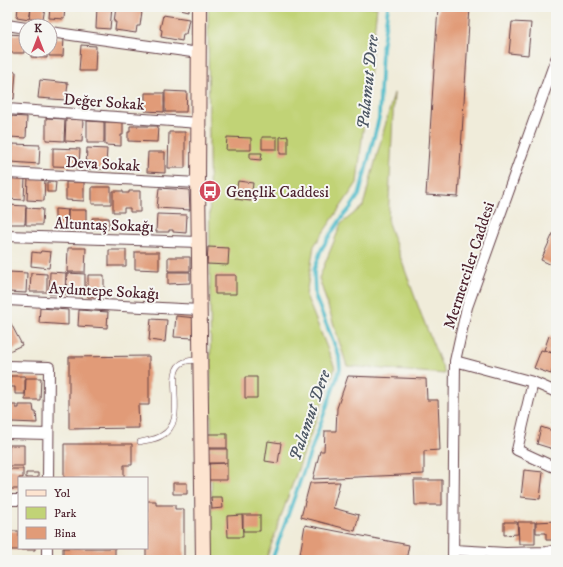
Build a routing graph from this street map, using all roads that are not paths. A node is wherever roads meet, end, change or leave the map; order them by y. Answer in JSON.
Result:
{"nodes":[{"id":1,"x":200,"y":7,"type":"edge"},
{"id":2,"x":7,"y":25,"type":"edge"},
{"id":3,"x":18,"y":27,"type":"edge"},
{"id":4,"x":58,"y":33,"type":"edge"},
{"id":5,"x":199,"y":52,"type":"junction"},
{"id":6,"x":556,"y":59,"type":"edge"},
{"id":7,"x":7,"y":109,"type":"edge"},
{"id":8,"x":199,"y":123,"type":"junction"},
{"id":9,"x":7,"y":173,"type":"edge"},
{"id":10,"x":198,"y":183,"type":"junction"},
{"id":11,"x":7,"y":236,"type":"edge"},
{"id":12,"x":199,"y":242,"type":"junction"},
{"id":13,"x":7,"y":300,"type":"edge"},
{"id":14,"x":200,"y":310,"type":"junction"},
{"id":15,"x":201,"y":360,"type":"junction"},
{"id":16,"x":455,"y":361,"type":"junction"},
{"id":17,"x":7,"y":366,"type":"edge"},
{"id":18,"x":533,"y":382,"type":"junction"},
{"id":19,"x":556,"y":392,"type":"edge"},
{"id":20,"x":7,"y":433,"type":"edge"},
{"id":21,"x":48,"y":434,"type":"junction"},
{"id":22,"x":140,"y":442,"type":"dead end"},
{"id":23,"x":556,"y":468,"type":"edge"},
{"id":24,"x":48,"y":477,"type":"edge"},
{"id":25,"x":7,"y":500,"type":"edge"},
{"id":26,"x":18,"y":500,"type":"edge"},
{"id":27,"x":47,"y":549,"type":"edge"},
{"id":28,"x":550,"y":554,"type":"edge"},
{"id":29,"x":454,"y":555,"type":"edge"},
{"id":30,"x":47,"y":560,"type":"edge"},
{"id":31,"x":203,"y":560,"type":"edge"}],
"edges":[{"from":1,"to":5,"type":"main road"},
{"from":2,"to":3,"type":"street"},
{"from":4,"to":5,"type":"street"},
{"from":5,"to":8,"type":"main road"},
{"from":6,"to":16,"type":"street","name":"Mermerciler Caddesi"},
{"from":7,"to":8,"type":"street","name":"Değer Sokak"},
{"from":8,"to":10,"type":"main road"},
{"from":9,"to":10,"type":"street","name":"Deva Sokak"},
{"from":10,"to":12,"type":"main road"},
{"from":11,"to":12,"type":"street","name":"Altuntaş Sokağı"},
{"from":12,"to":14,"type":"main road"},
{"from":13,"to":14,"type":"street","name":"Aydıntepe Sokağı"},
{"from":14,"to":15,"type":"main road"},
{"from":15,"to":22,"type":"lane"},
{"from":15,"to":31,"type":"main road"},
{"from":16,"to":18,"type":"street"},
{"from":16,"to":29,"type":"street","name":"Mermerciler Caddesi"},
{"from":17,"to":21,"type":"street"},
{"from":18,"to":19,"type":"street"},
{"from":18,"to":23,"type":"street"},
{"from":20,"to":21,"type":"street"},
{"from":21,"to":24,"type":"street"},
{"from":25,"to":26,"type":"street"},
{"from":27,"to":30,"type":"street"},
{"from":28,"to":29,"type":"street"}]}
